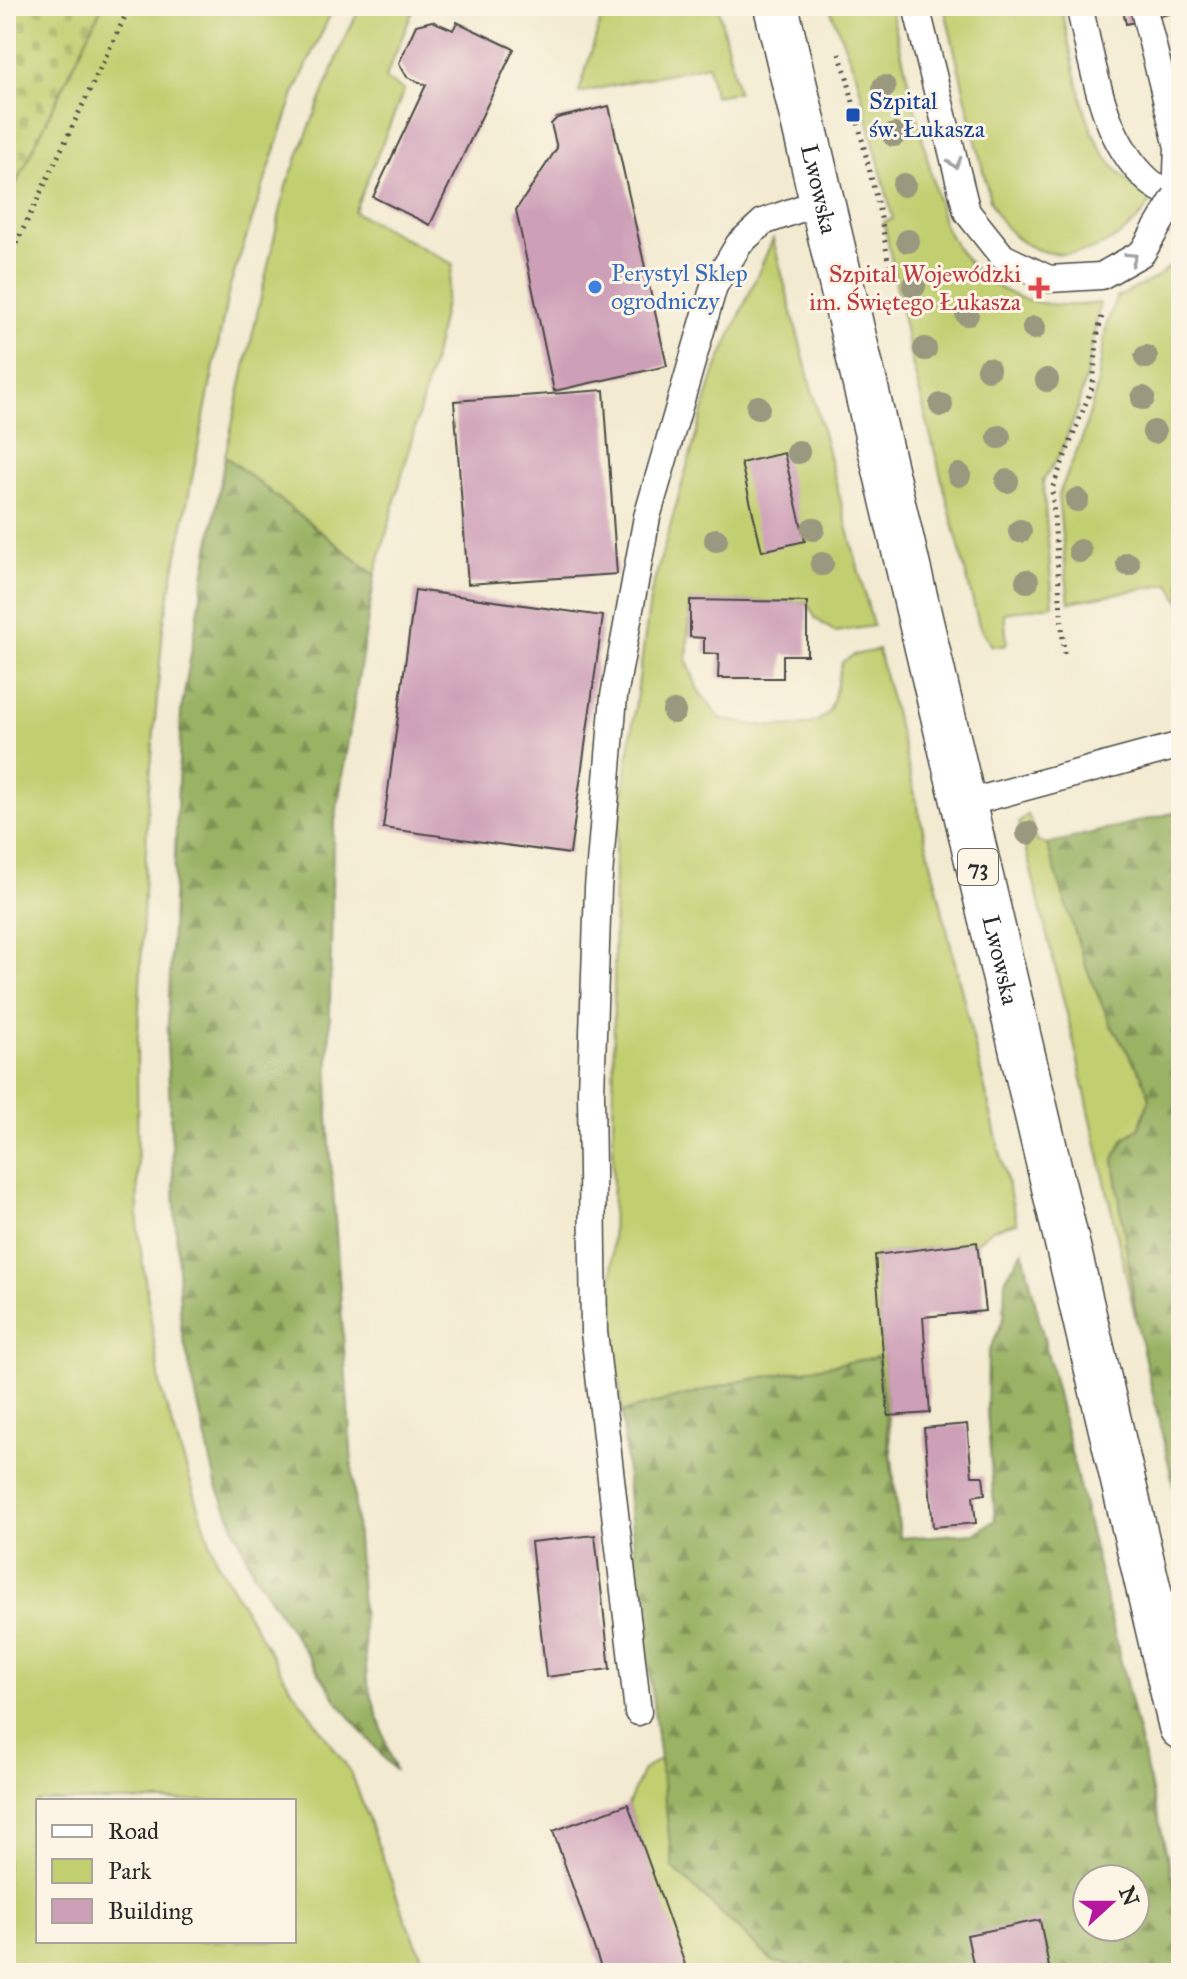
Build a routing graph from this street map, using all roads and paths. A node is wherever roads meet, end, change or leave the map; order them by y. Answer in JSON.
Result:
{"nodes":[{"id":1,"x":130,"y":6,"type":"edge"},
{"id":2,"x":776,"y":6,"type":"edge"},
{"id":3,"x":916,"y":6,"type":"edge"},
{"id":4,"x":1079,"y":6,"type":"edge"},
{"id":5,"x":1143,"y":6,"type":"edge"},
{"id":6,"x":1181,"y":200,"type":"edge"},
{"id":7,"x":822,"y":201,"type":"junction"},
{"id":8,"x":6,"y":265,"type":"edge"},
{"id":9,"x":1101,"y":276,"type":"junction"},
{"id":10,"x":1064,"y":654,"type":"dead end"},
{"id":11,"x":1181,"y":745,"type":"edge"},
{"id":12,"x":963,"y":804,"type":"junction"},
{"id":13,"x":638,"y":1712,"type":"dead end"},
{"id":14,"x":1181,"y":1727,"type":"edge"}],
"edges":[{"from":1,"to":8,"type":"path"},
{"from":2,"to":7,"type":"main road","name":"Lwowska","number":"73"},
{"from":3,"to":9,"type":"lane","one_way":true},
{"from":4,"to":6,"type":"lane"},
{"from":9,"to":5,"type":"lane","one_way":true,"bridge":true},
{"from":7,"to":12,"type":"main road","name":"Lwowska","number":"73"},
{"from":7,"to":13,"type":"lane"},
{"from":9,"to":10,"type":"path"},
{"from":11,"to":12,"type":"lane"},
{"from":12,"to":14,"type":"main road","name":"Lwowska","number":"73"}]}
